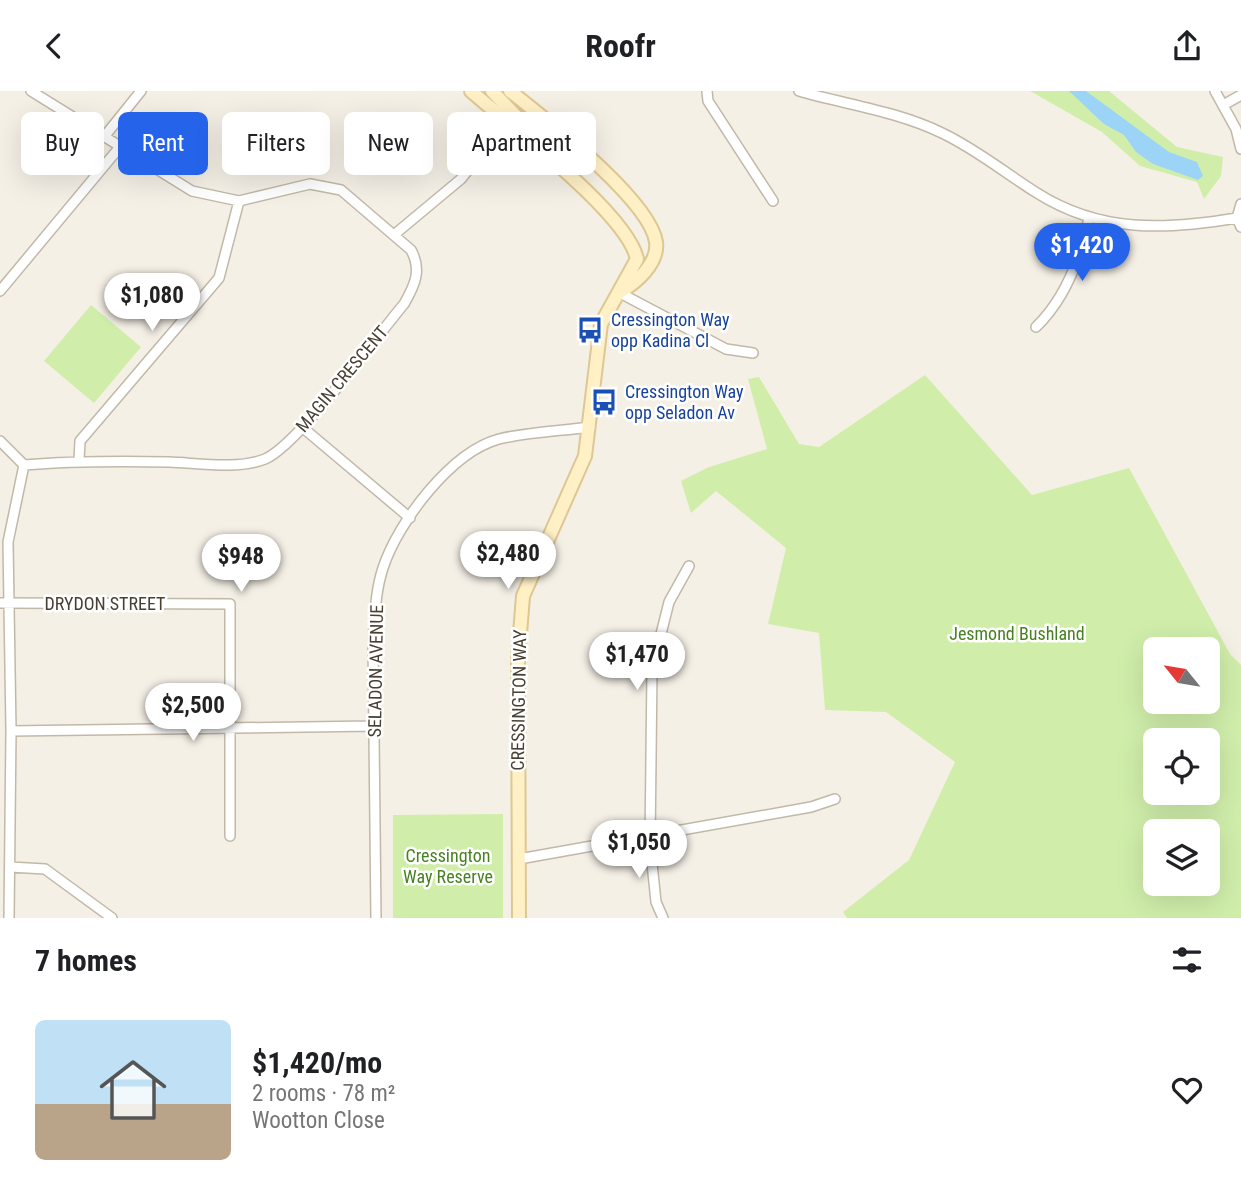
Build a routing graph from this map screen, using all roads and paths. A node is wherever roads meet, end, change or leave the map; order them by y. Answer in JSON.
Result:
{"nodes":[{"id":1,"x":31,"y":91,"type":"edge"},
{"id":2,"x":141,"y":91,"type":"edge"},
{"id":3,"x":471,"y":91,"type":"edge"},
{"id":4,"x":492,"y":91,"type":"edge"},
{"id":5,"x":510,"y":91,"type":"edge"},
{"id":6,"x":707,"y":91,"type":"edge"},
{"id":7,"x":799,"y":91,"type":"edge"},
{"id":8,"x":1215,"y":91,"type":"edge"},
{"id":9,"x":1241,"y":95,"type":"edge"},
{"id":10,"x":1225,"y":104,"type":"junction"},
{"id":11,"x":64,"y":112,"type":"edge"},
{"id":12,"x":495,"y":112,"type":"edge"},
{"id":13,"x":511,"y":112,"type":"edge"},
{"id":14,"x":104,"y":137,"type":"joint"},
{"id":15,"x":118,"y":147,"type":"edge"},
{"id":16,"x":1241,"y":149,"type":"edge"},
{"id":17,"x":118,"y":150,"type":"edge"},
{"id":18,"x":165,"y":175,"type":"edge"},
{"id":19,"x":464,"y":175,"type":"edge"},
{"id":20,"x":569,"y":175,"type":"edge"},
{"id":21,"x":239,"y":201,"type":"junction"},
{"id":22,"x":774,"y":201,"type":"dead end"},
{"id":23,"x":1241,"y":204,"type":"edge"},
{"id":24,"x":1089,"y":218,"type":"junction"},
{"id":25,"x":1239,"y":223,"type":"edge"},
{"id":26,"x":395,"y":234,"type":"junction"},
{"id":27,"x":0,"y":291,"type":"edge"},
{"id":28,"x":620,"y":293,"type":"junction"},
{"id":29,"x":1037,"y":327,"type":"dead end"},
{"id":30,"x":753,"y":353,"type":"dead end"},
{"id":31,"x":302,"y":427,"type":"junction"},
{"id":32,"x":590,"y":427,"type":"junction"},
{"id":33,"x":0,"y":441,"type":"edge"},
{"id":34,"x":79,"y":460,"type":"junction"},
{"id":35,"x":24,"y":465,"type":"junction"},
{"id":36,"x":410,"y":517,"type":"junction"},
{"id":37,"x":689,"y":566,"type":"dead end"},
{"id":38,"x":4,"y":603,"type":"edge"},
{"id":39,"x":374,"y":726,"type":"junction"},
{"id":40,"x":230,"y":728,"type":"junction"},
{"id":41,"x":11,"y":731,"type":"junction"},
{"id":42,"x":835,"y":799,"type":"dead end"},
{"id":43,"x":651,"y":835,"type":"junction"},
{"id":44,"x":230,"y":836,"type":"dead end"},
{"id":45,"x":519,"y":859,"type":"junction"},
{"id":46,"x":10,"y":867,"type":"junction"},
{"id":47,"x":9,"y":918,"type":"edge"},
{"id":48,"x":112,"y":918,"type":"edge"},
{"id":49,"x":376,"y":918,"type":"edge"},
{"id":50,"x":519,"y":918,"type":"edge"},
{"id":51,"x":663,"y":918,"type":"edge"}],
"edges":[{"from":1,"to":11,"type":"street"},
{"from":2,"to":14,"type":"street"},
{"from":3,"to":12,"type":"street"},
{"from":4,"to":13,"type":"street"},
{"from":5,"to":28,"type":"street"},
{"from":6,"to":22,"type":"street"},
{"from":7,"to":24,"type":"street"},
{"from":8,"to":10,"type":"street"},
{"from":9,"to":10,"type":"street"},
{"from":10,"to":16,"type":"street"},
{"from":14,"to":15,"type":"street"},
{"from":17,"to":27,"type":"street"},
{"from":18,"to":21,"type":"street"},
{"from":19,"to":26,"type":"street"},
{"from":20,"to":28,"type":"street"},
{"from":21,"to":26,"type":"street","name":"MAGIN CRESCENT"},
{"from":21,"to":34,"type":"street"},
{"from":23,"to":25,"type":"street"},
{"from":24,"to":25,"type":"street"},
{"from":24,"to":29,"type":"street"},
{"from":26,"to":31,"type":"street","name":"MAGIN CRESCENT"},
{"from":28,"to":30,"type":"street"},
{"from":28,"to":32,"type":"street","name":"CRESSINGTON WAY"},
{"from":31,"to":34,"type":"street","name":"MAGIN CRESCENT"},
{"from":31,"to":36,"type":"street"},
{"from":32,"to":36,"type":"street","name":"SELADON AVENUE"},
{"from":32,"to":45,"type":"street","name":"CRESSINGTON WAY"},
{"from":33,"to":35,"type":"street"},
{"from":34,"to":35,"type":"street","name":"MAGIN CRESCENT"},
{"from":35,"to":38,"type":"street"},
{"from":36,"to":39,"type":"street","name":"SELADON AVENUE"},
{"from":37,"to":43,"type":"street"},
{"from":38,"to":40,"type":"street","name":"DRYDON STREET"},
{"from":38,"to":41,"type":"street"},
{"from":39,"to":40,"type":"street"},
{"from":39,"to":49,"type":"street","name":"SELADON AVENUE"},
{"from":40,"to":41,"type":"street"},
{"from":40,"to":44,"type":"street","name":"DRYDON STREET"},
{"from":41,"to":46,"type":"street"},
{"from":42,"to":43,"type":"street"},
{"from":43,"to":45,"type":"street"},
{"from":43,"to":51,"type":"street"},
{"from":45,"to":50,"type":"street","name":"CRESSINGTON WAY"},
{"from":46,"to":47,"type":"street"},
{"from":46,"to":48,"type":"street"}]}
